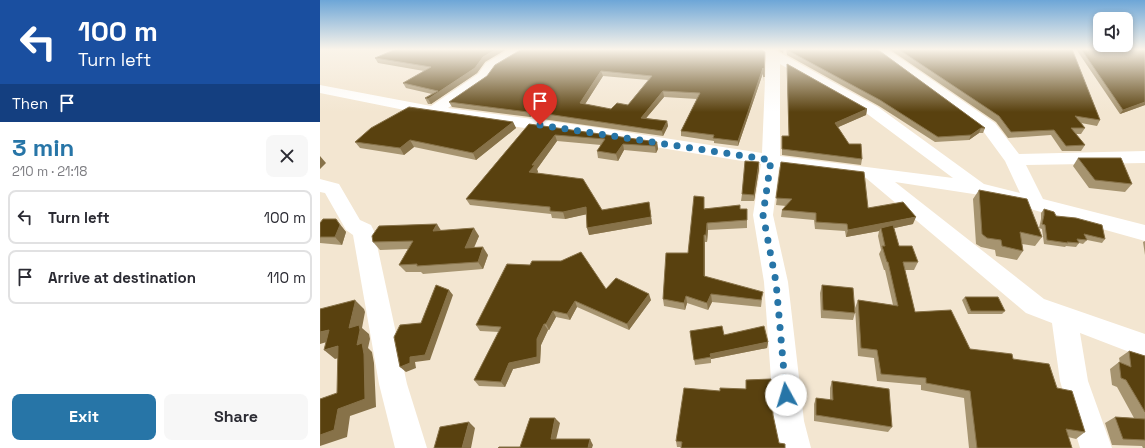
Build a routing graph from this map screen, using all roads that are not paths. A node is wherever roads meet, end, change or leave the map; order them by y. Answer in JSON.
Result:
{"nodes":[{"id":1,"x":488,"y":70,"type":"edge"},
{"id":2,"x":770,"y":70,"type":"edge"},
{"id":3,"x":800,"y":70,"type":"edge"},
{"id":4,"x":908,"y":70,"type":"edge"},
{"id":5,"x":320,"y":89,"type":"edge"},
{"id":6,"x":434,"y":111,"type":"junction"},
{"id":7,"x":1145,"y":157,"type":"edge"},
{"id":8,"x":771,"y":160,"type":"junction"},
{"id":9,"x":1014,"y":160,"type":"junction"},
{"id":10,"x":871,"y":173,"type":"junction"},
{"id":11,"x":320,"y":184,"type":"edge"},
{"id":12,"x":980,"y":189,"type":"junction"},
{"id":13,"x":1035,"y":203,"type":"junction"},
{"id":14,"x":1145,"y":233,"type":"edge"},
{"id":15,"x":1064,"y":316,"type":"junction"},
{"id":16,"x":1145,"y":346,"type":"edge"},
{"id":17,"x":411,"y":448,"type":"edge"},
{"id":18,"x":795,"y":448,"type":"edge"},
{"id":19,"x":1096,"y":448,"type":"edge"}],
"edges":[{"from":1,"to":6,"type":"street"},
{"from":2,"to":8,"type":"street"},
{"from":3,"to":12,"type":"street"},
{"from":4,"to":9,"type":"street"},
{"from":5,"to":6,"type":"street"},
{"from":6,"to":8,"type":"street"},
{"from":7,"to":9,"type":"street"},
{"from":8,"to":10,"type":"street"},
{"from":8,"to":18,"type":"street"},
{"from":9,"to":13,"type":"street"},
{"from":10,"to":12,"type":"street"},
{"from":10,"to":15,"type":"street"},
{"from":11,"to":17,"type":"street"},
{"from":12,"to":13,"type":"street"},
{"from":13,"to":14,"type":"street"},
{"from":15,"to":16,"type":"street"},
{"from":15,"to":19,"type":"street"}]}
